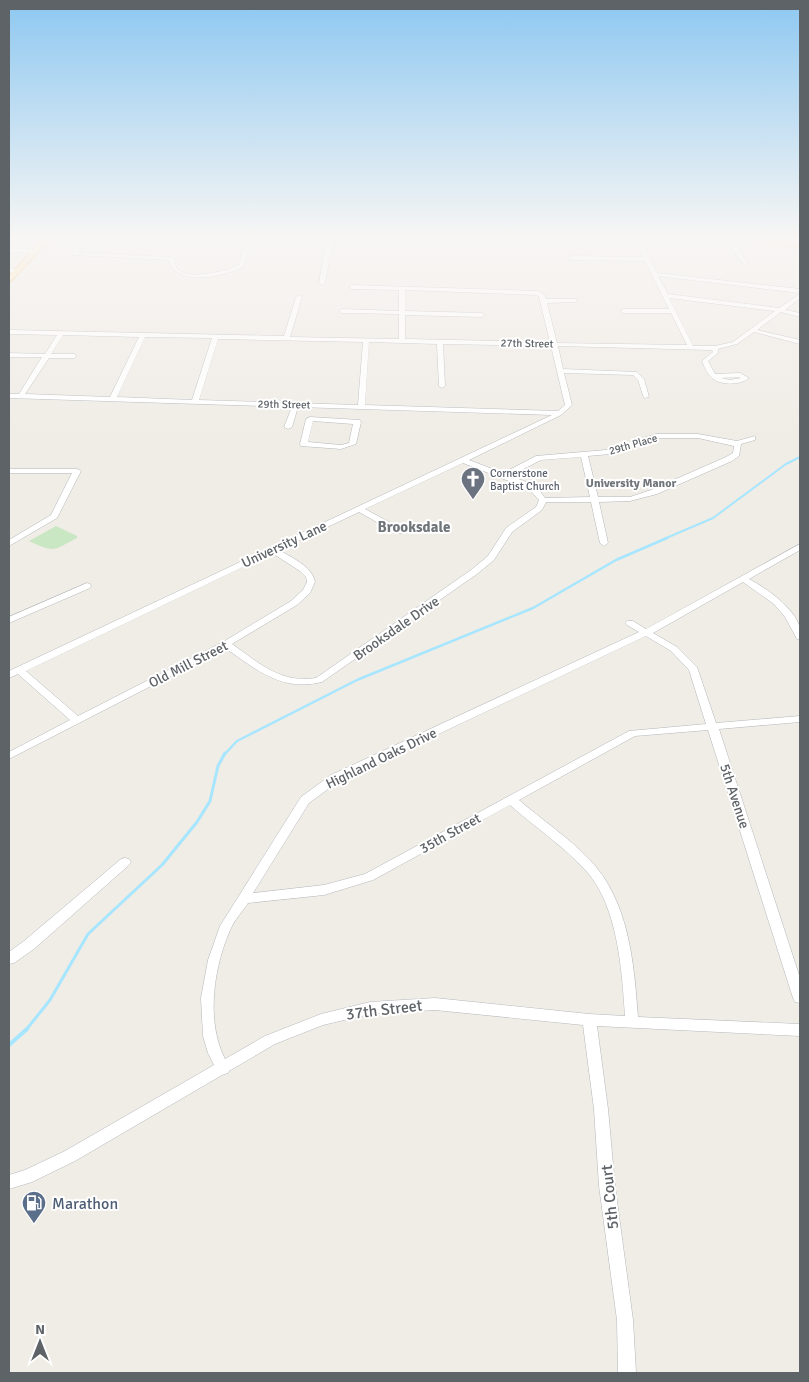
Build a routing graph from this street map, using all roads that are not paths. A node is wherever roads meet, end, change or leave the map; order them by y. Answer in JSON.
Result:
{"nodes":[{"id":1,"x":297,"y":303,"type":"edge"},
{"id":2,"x":402,"y":303,"type":"edge"},
{"id":3,"x":544,"y":303,"type":"edge"},
{"id":4,"x":669,"y":303,"type":"edge"},
{"id":5,"x":727,"y":303,"type":"edge"},
{"id":6,"x":789,"y":303,"type":"edge"},
{"id":7,"x":780,"y":310,"type":"junction"},
{"id":8,"x":342,"y":311,"type":"dead end"},
{"id":9,"x":623,"y":311,"type":"dead end"},
{"id":10,"x":673,"y":311,"type":"junction"},
{"id":11,"x":402,"y":312,"type":"junction"},
{"id":12,"x":482,"y":315,"type":"dead end"},
{"id":13,"x":800,"y":315,"type":"edge"},
{"id":14,"x":752,"y":330,"type":"junction"},
{"id":15,"x":9,"y":332,"type":"edge"},
{"id":16,"x":61,"y":333,"type":"junction"},
{"id":17,"x":143,"y":335,"type":"junction"},
{"id":18,"x":216,"y":336,"type":"junction"},
{"id":19,"x":287,"y":337,"type":"junction"},
{"id":20,"x":366,"y":340,"type":"junction"},
{"id":21,"x":402,"y":341,"type":"junction"},
{"id":22,"x":440,"y":342,"type":"junction"},
{"id":23,"x":800,"y":342,"type":"edge"},
{"id":24,"x":554,"y":344,"type":"junction"},
{"id":25,"x":692,"y":347,"type":"junction"},
{"id":26,"x":715,"y":348,"type":"junction"},
{"id":27,"x":9,"y":355,"type":"edge"},
{"id":28,"x":47,"y":355,"type":"junction"},
{"id":29,"x":74,"y":356,"type":"dead end"},
{"id":30,"x":561,"y":371,"type":"junction"},
{"id":31,"x":712,"y":376,"type":"dead end"},
{"id":32,"x":442,"y":386,"type":"dead end"},
{"id":33,"x":9,"y":396,"type":"edge"},
{"id":34,"x":21,"y":396,"type":"junction"},
{"id":35,"x":646,"y":396,"type":"dead end"},
{"id":36,"x":113,"y":399,"type":"junction"},
{"id":37,"x":195,"y":401,"type":"junction"},
{"id":38,"x":296,"y":404,"type":"junction"},
{"id":39,"x":311,"y":404,"type":"junction"},
{"id":40,"x":361,"y":406,"type":"junction"},
{"id":41,"x":560,"y":413,"type":"junction"},
{"id":42,"x":310,"y":419,"type":"junction"},
{"id":43,"x":288,"y":427,"type":"dead end"},
{"id":44,"x":752,"y":438,"type":"dead end"},
{"id":45,"x":736,"y":443,"type":"junction"},
{"id":46,"x":584,"y":454,"type":"junction"},
{"id":47,"x":463,"y":460,"type":"junction"},
{"id":48,"x":9,"y":471,"type":"edge"},
{"id":49,"x":503,"y":476,"type":"junction"},
{"id":50,"x":543,"y":500,"type":"junction"},
{"id":51,"x":596,"y":501,"type":"junction"},
{"id":52,"x":359,"y":509,"type":"junction"},
{"id":53,"x":399,"y":531,"type":"dead end"},
{"id":54,"x":9,"y":543,"type":"edge"},
{"id":55,"x":604,"y":543,"type":"dead end"},
{"id":56,"x":800,"y":547,"type":"edge"},
{"id":57,"x":273,"y":550,"type":"junction"},
{"id":58,"x":743,"y":579,"type":"junction"},
{"id":59,"x":86,"y":586,"type":"dead end"},
{"id":60,"x":9,"y":620,"type":"edge"},
{"id":61,"x":630,"y":623,"type":"dead end"},
{"id":62,"x":647,"y":632,"type":"junction"},
{"id":63,"x":800,"y":637,"type":"edge"},
{"id":64,"x":226,"y":644,"type":"junction"},
{"id":65,"x":20,"y":670,"type":"junction"},
{"id":66,"x":9,"y":675,"type":"edge"},
{"id":67,"x":800,"y":719,"type":"edge"},
{"id":68,"x":77,"y":721,"type":"junction"},
{"id":69,"x":712,"y":725,"type":"junction"},
{"id":70,"x":9,"y":756,"type":"edge"},
{"id":71,"x":510,"y":799,"type":"junction"},
{"id":72,"x":125,"y":862,"type":"dead end"},
{"id":73,"x":244,"y":899,"type":"junction"},
{"id":74,"x":9,"y":959,"type":"edge"},
{"id":75,"x":800,"y":998,"type":"edge"},
{"id":76,"x":589,"y":1020,"type":"junction"},
{"id":77,"x":632,"y":1022,"type":"junction"},
{"id":78,"x":800,"y":1030,"type":"edge"},
{"id":79,"x":223,"y":1069,"type":"junction"},
{"id":80,"x":9,"y":1182,"type":"edge"},
{"id":81,"x":628,"y":1373,"type":"edge"}],
"edges":[{"from":1,"to":19,"type":"street"},
{"from":2,"to":11,"type":"street"},
{"from":3,"to":24,"type":"street"},
{"from":4,"to":10,"type":"street"},
{"from":5,"to":7,"type":"street"},
{"from":6,"to":7,"type":"street"},
{"from":7,"to":13,"type":"street"},
{"from":7,"to":14,"type":"street"},
{"from":8,"to":11,"type":"street"},
{"from":9,"to":10,"type":"street"},
{"from":10,"to":25,"type":"street"},
{"from":11,"to":12,"type":"street"},
{"from":11,"to":21,"type":"street"},
{"from":14,"to":23,"type":"street"},
{"from":14,"to":26,"type":"street"},
{"from":15,"to":16,"type":"street","name":"27th Street"},
{"from":16,"to":17,"type":"street","name":"27th Street"},
{"from":16,"to":28,"type":"street"},
{"from":17,"to":18,"type":"street","name":"27th Street"},
{"from":17,"to":36,"type":"street"},
{"from":18,"to":19,"type":"street","name":"27th Street"},
{"from":18,"to":37,"type":"street"},
{"from":19,"to":20,"type":"street","name":"27th Street"},
{"from":20,"to":21,"type":"street","name":"27th Street"},
{"from":20,"to":40,"type":"street"},
{"from":21,"to":22,"type":"street","name":"27th Street"},
{"from":22,"to":24,"type":"street","name":"27th Street"},
{"from":22,"to":32,"type":"street"},
{"from":24,"to":25,"type":"street","name":"27th Street"},
{"from":24,"to":30,"type":"street"},
{"from":25,"to":26,"type":"street","name":"27th Street"},
{"from":26,"to":31,"type":"street"},
{"from":27,"to":28,"type":"street"},
{"from":28,"to":29,"type":"street"},
{"from":28,"to":34,"type":"street"},
{"from":30,"to":35,"type":"street"},
{"from":30,"to":41,"type":"street"},
{"from":33,"to":34,"type":"street","name":"29th Street"},
{"from":34,"to":36,"type":"street","name":"29th Street"},
{"from":36,"to":37,"type":"street","name":"29th Street"},
{"from":37,"to":38,"type":"street","name":"29th Street"},
{"from":38,"to":39,"type":"street","name":"29th Street"},
{"from":38,"to":43,"type":"street"},
{"from":39,"to":40,"type":"street","name":"29th Street"},
{"from":39,"to":42,"type":"street"},
{"from":40,"to":41,"type":"street","name":"29th Street"},
{"from":41,"to":47,"type":"street","name":"University Lane"},
{"from":42,"to":42,"type":"street"},
{"from":44,"to":45,"type":"street","name":"29th Place"},
{"from":45,"to":46,"type":"street","name":"29th Place"},
{"from":45,"to":51,"type":"street"},
{"from":46,"to":49,"type":"street","name":"29th Place"},
{"from":46,"to":51,"type":"street"},
{"from":47,"to":49,"type":"street"},
{"from":47,"to":52,"type":"street","name":"University Lane"},
{"from":48,"to":54,"type":"street"},
{"from":49,"to":50,"type":"street"},
{"from":50,"to":51,"type":"street"},
{"from":50,"to":64,"type":"street","name":"Brooksdale Drive"},
{"from":51,"to":55,"type":"street"},
{"from":52,"to":53,"type":"street"},
{"from":52,"to":57,"type":"street","name":"University Lane"},
{"from":56,"to":58,"type":"street","name":"Highland Oaks Drive"},
{"from":57,"to":64,"type":"street","name":"Old Mill Street"},
{"from":57,"to":65,"type":"street","name":"University Lane"},
{"from":58,"to":62,"type":"street","name":"Highland Oaks Drive"},
{"from":58,"to":63,"type":"street"},
{"from":59,"to":60,"type":"street"},
{"from":61,"to":62,"type":"street","name":"5th Avenue"},
{"from":62,"to":69,"type":"street","name":"5th Avenue"},
{"from":62,"to":73,"type":"street","name":"Highland Oaks Drive"},
{"from":64,"to":68,"type":"street","name":"Old Mill Street"},
{"from":65,"to":66,"type":"street","name":"University Lane"},
{"from":65,"to":68,"type":"street"},
{"from":67,"to":69,"type":"street","name":"35th Street"},
{"from":68,"to":70,"type":"street","name":"Old Mill Street"},
{"from":69,"to":71,"type":"street","name":"35th Street"},
{"from":69,"to":75,"type":"street","name":"5th Avenue"},
{"from":71,"to":73,"type":"street","name":"35th Street"},
{"from":71,"to":77,"type":"street"},
{"from":72,"to":74,"type":"street"},
{"from":73,"to":79,"type":"street","name":"Highland Oaks Drive"},
{"from":76,"to":77,"type":"street","name":"37th Street"},
{"from":76,"to":79,"type":"street","name":"37th Street"},
{"from":76,"to":81,"type":"street","name":"5th Court"},
{"from":77,"to":78,"type":"street","name":"37th Street"},
{"from":79,"to":80,"type":"street","name":"37th Street"}]}
